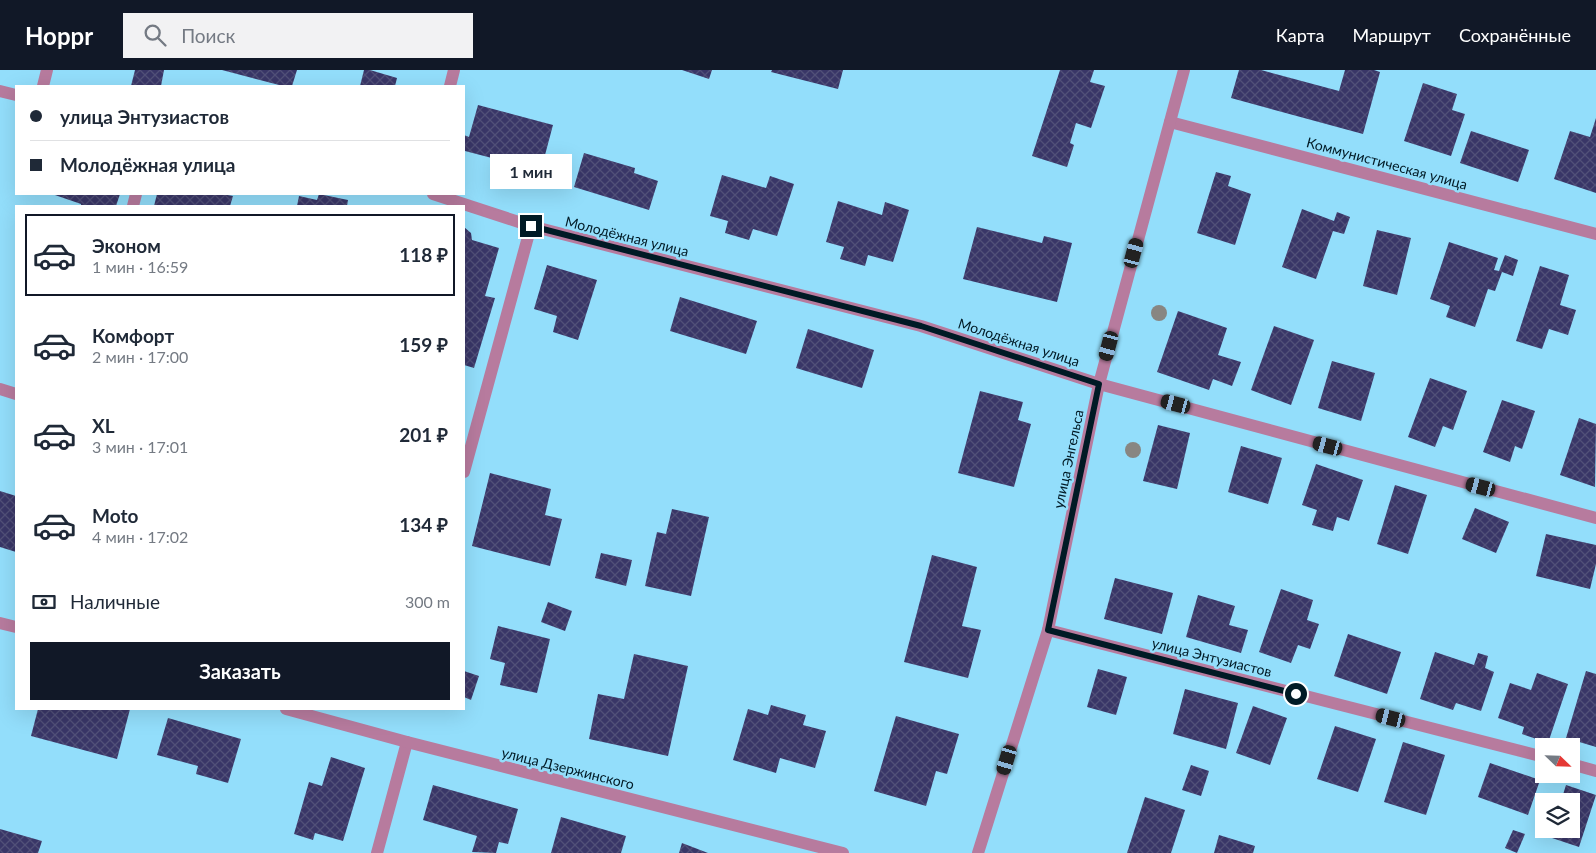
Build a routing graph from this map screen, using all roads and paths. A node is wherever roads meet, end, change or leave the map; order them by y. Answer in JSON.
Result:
{"nodes":[{"id":1,"x":47,"y":70,"type":"edge"},
{"id":2,"x":454,"y":70,"type":"edge"},
{"id":3,"x":1184,"y":70,"type":"edge"},
{"id":4,"x":43,"y":85,"type":"edge"},
{"id":5,"x":450,"y":85,"type":"edge"},
{"id":6,"x":0,"y":91,"type":"edge"},
{"id":7,"x":15,"y":95,"type":"edge"},
{"id":8,"x":1170,"y":122,"type":"junction"},
{"id":9,"x":437,"y":195,"type":"edge"},
{"id":10,"x":531,"y":226,"type":"junction"},
{"id":11,"x":1596,"y":234,"type":"edge"},
{"id":12,"x":1099,"y":384,"type":"junction"},
{"id":13,"x":0,"y":389,"type":"edge"},
{"id":14,"x":15,"y":394,"type":"edge"},
{"id":15,"x":465,"y":468,"type":"edge"},
{"id":16,"x":1596,"y":518,"type":"edge"},
{"id":17,"x":0,"y":623,"type":"edge"},
{"id":18,"x":15,"y":627,"type":"edge"},
{"id":19,"x":1048,"y":630,"type":"junction"},
{"id":20,"x":290,"y":710,"type":"edge"},
{"id":21,"x":407,"y":742,"type":"junction"},
{"id":22,"x":1535,"y":755,"type":"edge"},
{"id":23,"x":1580,"y":766,"type":"edge"},
{"id":24,"x":1596,"y":770,"type":"edge"},
{"id":25,"x":377,"y":853,"type":"edge"},
{"id":26,"x":842,"y":853,"type":"edge"},
{"id":27,"x":978,"y":853,"type":"edge"}],
"edges":[{"from":1,"to":4,"type":"street"},
{"from":2,"to":5,"type":"street"},
{"from":3,"to":8,"type":"street","name":"улица Энгельса"},
{"from":6,"to":7,"type":"street"},
{"from":8,"to":11,"type":"street","name":"Коммунистическая улица"},
{"from":8,"to":12,"type":"street","name":"улица Энгельса"},
{"from":9,"to":10,"type":"street","name":"Молодёжная улица"},
{"from":10,"to":12,"type":"street","name":"Молодёжная улица"},
{"from":10,"to":15,"type":"street"},
{"from":12,"to":16,"type":"street","name":"Молодёжная улица"},
{"from":12,"to":19,"type":"street","name":"улица Энгельса"},
{"from":13,"to":14,"type":"street"},
{"from":17,"to":18,"type":"street"},
{"from":19,"to":22,"type":"street","name":"улица Энтузиастов"},
{"from":19,"to":27,"type":"street","name":"улица Энгельса"},
{"from":20,"to":21,"type":"street","name":"улица Дзержинского"},
{"from":21,"to":25,"type":"street"},
{"from":21,"to":26,"type":"street","name":"улица Дзержинского"},
{"from":23,"to":24,"type":"street"}]}
